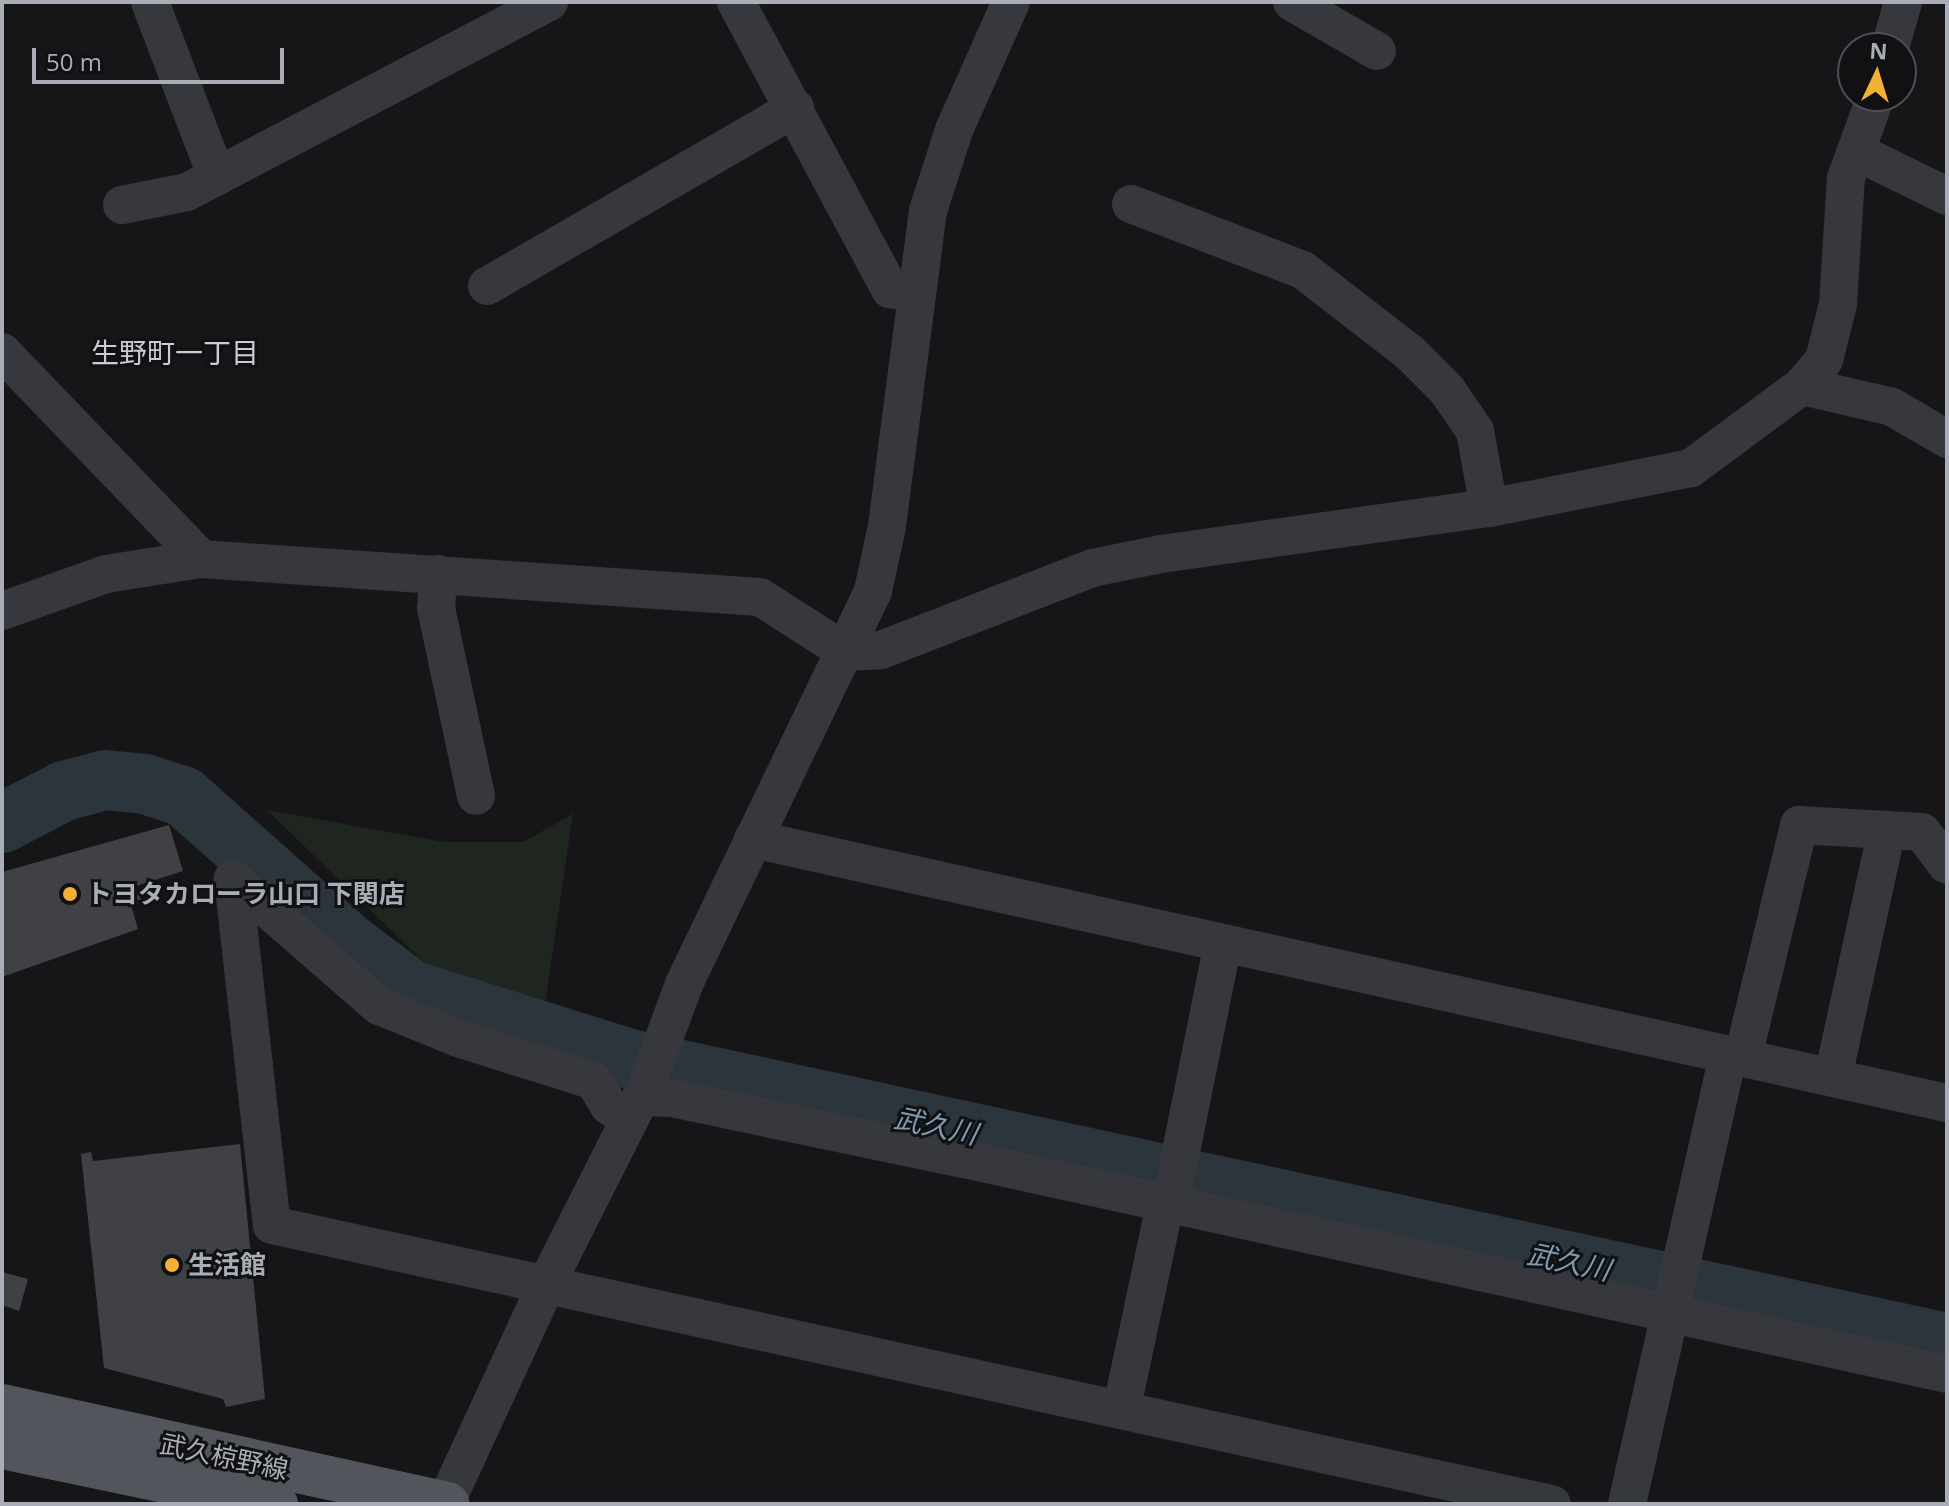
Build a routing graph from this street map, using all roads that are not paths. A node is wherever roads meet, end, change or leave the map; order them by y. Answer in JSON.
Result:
{"nodes":[{"id":1,"x":150,"y":2,"type":"edge"},
{"id":2,"x":549,"y":2,"type":"edge"},
{"id":3,"x":736,"y":2,"type":"edge"},
{"id":4,"x":1011,"y":2,"type":"edge"},
{"id":5,"x":1292,"y":2,"type":"edge"},
{"id":6,"x":1903,"y":2,"type":"edge"},
{"id":7,"x":1895,"y":32,"type":"edge"},
{"id":8,"x":1377,"y":51,"type":"dead end"},
{"id":9,"x":795,"y":108,"type":"junction"},
{"id":10,"x":1871,"y":112,"type":"edge"},
{"id":11,"x":1857,"y":152,"type":"junction"},
{"id":12,"x":217,"y":177,"type":"junction"},
{"id":13,"x":1947,"y":196,"type":"edge"},
{"id":14,"x":1131,"y":204,"type":"dead end"},
{"id":15,"x":122,"y":205,"type":"dead end"},
{"id":16,"x":487,"y":286,"type":"dead end"},
{"id":17,"x":915,"y":293,"type":"junction"},
{"id":18,"x":2,"y":352,"type":"edge"},
{"id":19,"x":1802,"y":386,"type":"junction"},
{"id":20,"x":1947,"y":439,"type":"edge"},
{"id":21,"x":1489,"y":508,"type":"junction"},
{"id":22,"x":201,"y":559,"type":"junction"},
{"id":23,"x":438,"y":574,"type":"junction"},
{"id":24,"x":2,"y":611,"type":"edge"},
{"id":25,"x":846,"y":652,"type":"junction"},
{"id":26,"x":476,"y":796,"type":"dead end"},
{"id":27,"x":1887,"y":830,"type":"junction"},
{"id":28,"x":753,"y":839,"type":"junction"},
{"id":29,"x":1947,"y":865,"type":"edge"},
{"id":30,"x":1223,"y":943,"type":"junction"},
{"id":31,"x":1735,"y":1055,"type":"junction"},
{"id":32,"x":1833,"y":1077,"type":"junction"},
{"id":33,"x":639,"y":1101,"type":"junction"},
{"id":34,"x":1947,"y":1103,"type":"edge"},
{"id":35,"x":1169,"y":1203,"type":"junction"},
{"id":36,"x":546,"y":1285,"type":"junction"},
{"id":37,"x":1671,"y":1310,"type":"junction"},
{"id":38,"x":1947,"y":1374,"type":"edge"},
{"id":39,"x":2,"y":1406,"type":"edge"},
{"id":40,"x":1122,"y":1407,"type":"junction"},
{"id":41,"x":2,"y":1447,"type":"edge"},
{"id":42,"x":276,"y":1504,"type":"edge"},
{"id":43,"x":446,"y":1504,"type":"edge"},
{"id":44,"x":1552,"y":1504,"type":"edge"},
{"id":45,"x":1627,"y":1504,"type":"edge"}],
"edges":[{"from":1,"to":12,"type":"street"},
{"from":2,"to":12,"type":"street"},
{"from":3,"to":9,"type":"street"},
{"from":4,"to":17,"type":"street"},
{"from":5,"to":8,"type":"street"},
{"from":6,"to":7,"type":"street"},
{"from":9,"to":16,"type":"street"},
{"from":9,"to":17,"type":"street"},
{"from":10,"to":11,"type":"street"},
{"from":11,"to":13,"type":"street"},
{"from":11,"to":19,"type":"street"},
{"from":12,"to":15,"type":"street"},
{"from":14,"to":21,"type":"street"},
{"from":17,"to":25,"type":"street"},
{"from":18,"to":22,"type":"street"},
{"from":19,"to":20,"type":"street"},
{"from":19,"to":21,"type":"street"},
{"from":21,"to":25,"type":"street"},
{"from":22,"to":23,"type":"street"},
{"from":22,"to":24,"type":"street"},
{"from":23,"to":25,"type":"street"},
{"from":23,"to":26,"type":"street"},
{"from":25,"to":28,"type":"street"},
{"from":27,"to":29,"type":"street"},
{"from":27,"to":31,"type":"street"},
{"from":27,"to":32,"type":"street"},
{"from":28,"to":30,"type":"street"},
{"from":28,"to":33,"type":"street"},
{"from":30,"to":31,"type":"street"},
{"from":30,"to":35,"type":"street"},
{"from":31,"to":32,"type":"street"},
{"from":31,"to":37,"type":"street"},
{"from":32,"to":34,"type":"street"},
{"from":33,"to":35,"type":"street"},
{"from":33,"to":36,"type":"street"},
{"from":33,"to":36,"type":"street"},
{"from":35,"to":37,"type":"street"},
{"from":35,"to":40,"type":"street"},
{"from":36,"to":40,"type":"street"},
{"from":36,"to":43,"type":"street"},
{"from":37,"to":38,"type":"street"},
{"from":37,"to":45,"type":"street"},
{"from":39,"to":43,"type":"main road","name":"武久椋野線"},
{"from":40,"to":44,"type":"street"},
{"from":41,"to":42,"type":"main road","name":"武久椋野線"}]}
